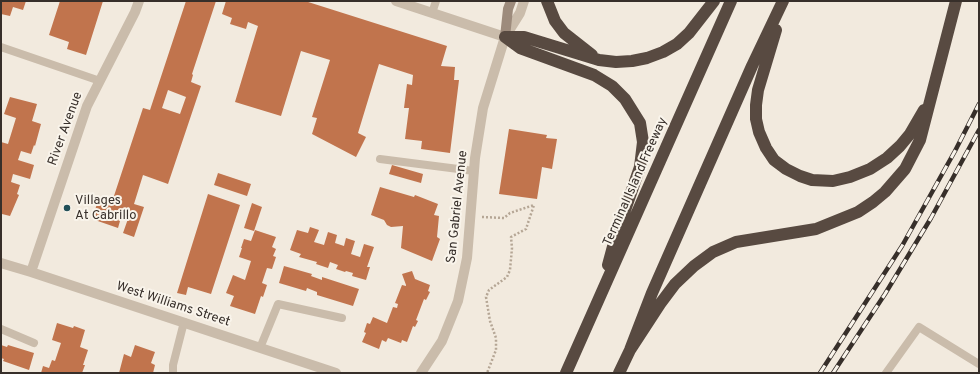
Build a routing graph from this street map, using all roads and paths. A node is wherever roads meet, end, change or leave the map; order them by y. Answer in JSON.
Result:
{"nodes":[{"id":1,"x":139,"y":1,"type":"edge"},
{"id":2,"x":396,"y":1,"type":"edge"},
{"id":3,"x":436,"y":1,"type":"edge"},
{"id":4,"x":511,"y":1,"type":"edge"},
{"id":5,"x":524,"y":1,"type":"edge"},
{"id":6,"x":547,"y":1,"type":"edge"},
{"id":7,"x":714,"y":1,"type":"edge"},
{"id":8,"x":731,"y":1,"type":"edge"},
{"id":9,"x":784,"y":1,"type":"edge"},
{"id":10,"x":956,"y":1,"type":"edge"},
{"id":11,"x":432,"y":12,"type":"junction"},
{"id":12,"x":505,"y":37,"type":"junction"},
{"id":13,"x":1,"y":47,"type":"edge"},
{"id":14,"x":599,"y":60,"type":"junction"},
{"id":15,"x":100,"y":81,"type":"junction"},
{"id":16,"x":931,"y":99,"type":"junction"},
{"id":17,"x":380,"y":159,"type":"dead end"},
{"id":18,"x":474,"y":171,"type":"junction"},
{"id":19,"x":470,"y":216,"type":"junction"},
{"id":20,"x":1,"y":263,"type":"edge"},
{"id":21,"x":31,"y":272,"type":"junction"},
{"id":22,"x":602,"y":294,"type":"junction"},
{"id":23,"x":342,"y":318,"type":"dead end"},
{"id":24,"x":184,"y":322,"type":"junction"},
{"id":25,"x":1,"y":329,"type":"edge"},
{"id":26,"x":34,"y":343,"type":"dead end"},
{"id":27,"x":260,"y":348,"type":"junction"},
{"id":28,"x":630,"y":350,"type":"junction"},
{"id":29,"x":979,"y":364,"type":"edge"},
{"id":30,"x":173,"y":373,"type":"edge"},
{"id":31,"x":336,"y":373,"type":"edge"},
{"id":32,"x":421,"y":373,"type":"edge"},
{"id":33,"x":487,"y":373,"type":"edge"},
{"id":34,"x":566,"y":373,"type":"edge"},
{"id":35,"x":619,"y":373,"type":"edge"},
{"id":36,"x":886,"y":373,"type":"edge"}],
"edges":[{"from":1,"to":15,"type":"street","name":"River Avenue"},
{"from":2,"to":11,"type":"street"},
{"from":3,"to":11,"type":"lane"},
{"from":4,"to":12,"type":"main road","name":"San Gabriel Avenue"},
{"from":5,"to":12,"type":"street","name":"San Gabriel Avenue"},
{"from":6,"to":14,"type":"highway"},
{"from":7,"to":14,"type":"highway"},
{"from":8,"to":22,"type":"highway","name":"Terminal Island Freeway"},
{"from":9,"to":16,"type":"highway"},
{"from":9,"to":28,"type":"highway"},
{"from":10,"to":16,"type":"highway"},
{"from":11,"to":12,"type":"street"},
{"from":12,"to":14,"type":"highway"},
{"from":12,"to":18,"type":"street","name":"San Gabriel Avenue"},
{"from":12,"to":22,"type":"highway"},
{"from":13,"to":15,"type":"lane"},
{"from":15,"to":21,"type":"street","name":"River Avenue"},
{"from":16,"to":28,"type":"highway"},
{"from":17,"to":18,"type":"lane"},
{"from":18,"to":19,"type":"street","name":"San Gabriel Avenue"},
{"from":19,"to":32,"type":"street","name":"San Gabriel Avenue"},
{"from":19,"to":33,"type":"path"},
{"from":20,"to":21,"type":"street","name":"West Williams Street"},
{"from":21,"to":24,"type":"street","name":"West Williams Street"},
{"from":22,"to":34,"type":"highway","name":"Terminal Island Freeway"},
{"from":23,"to":27,"type":"lane"},
{"from":24,"to":27,"type":"street","name":"West Williams Street"},
{"from":24,"to":30,"type":"lane"},
{"from":25,"to":26,"type":"lane"},
{"from":27,"to":31,"type":"street","name":"West Williams Street"},
{"from":28,"to":35,"type":"highway"},
{"from":29,"to":36,"type":"lane"}]}
